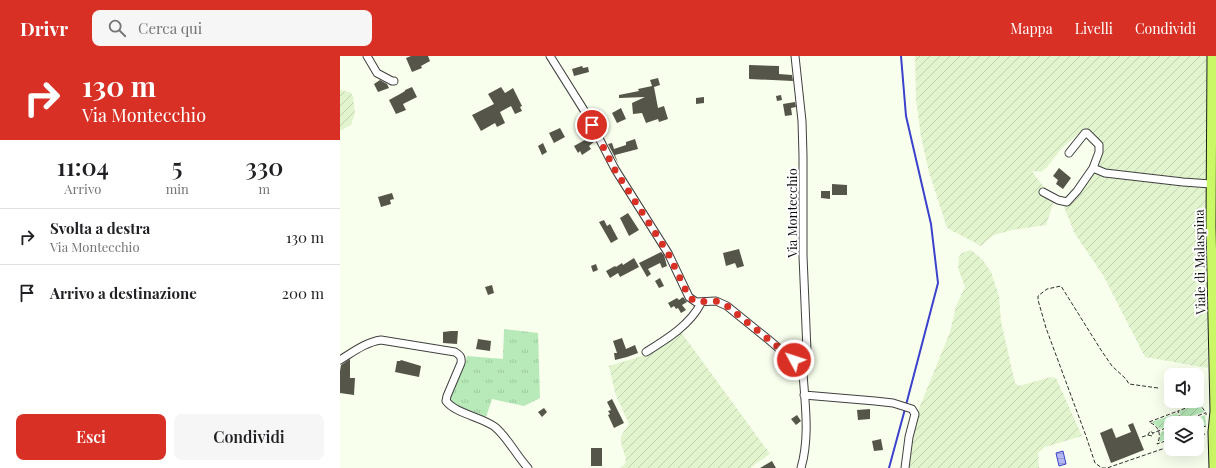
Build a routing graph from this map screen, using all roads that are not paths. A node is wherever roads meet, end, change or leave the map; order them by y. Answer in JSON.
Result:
{"nodes":[{"id":1,"x":367,"y":56,"type":"edge"},
{"id":2,"x":550,"y":56,"type":"edge"},
{"id":3,"x":795,"y":56,"type":"edge"},
{"id":4,"x":1212,"y":56,"type":"edge"},
{"id":5,"x":394,"y":81,"type":"dead end"},
{"id":6,"x":1069,"y":153,"type":"dead end"},
{"id":7,"x":1093,"y":168,"type":"junction"},
{"id":8,"x":1211,"y":184,"type":"junction"},
{"id":9,"x":1043,"y":192,"type":"dead end"},
{"id":10,"x":700,"y":302,"type":"junction"},
{"id":11,"x":646,"y":352,"type":"dead end"},
{"id":12,"x":340,"y":360,"type":"edge"},
{"id":13,"x":802,"y":368,"type":"junction"},
{"id":14,"x":804,"y":395,"type":"junction"},
{"id":15,"x":1215,"y":411,"type":"edge"},
{"id":16,"x":528,"y":468,"type":"edge"},
{"id":17,"x":801,"y":468,"type":"edge"},
{"id":18,"x":905,"y":468,"type":"edge"},
{"id":19,"x":1214,"y":468,"type":"edge"}],
"edges":[{"from":1,"to":5,"type":"street"},
{"from":2,"to":10,"type":"street"},
{"from":3,"to":13,"type":"street","name":"Via Montecchio"},
{"from":4,"to":8,"type":"main road","name":"Viale di Malaspina"},
{"from":6,"to":7,"type":"street"},
{"from":7,"to":8,"type":"street"},
{"from":7,"to":9,"type":"street"},
{"from":8,"to":15,"type":"main road","name":"Viale di Malaspina"},
{"from":10,"to":11,"type":"street"},
{"from":10,"to":13,"type":"street"},
{"from":12,"to":16,"type":"street"},
{"from":13,"to":14,"type":"street","name":"Via Montecchio"},
{"from":14,"to":17,"type":"street","name":"Via Montecchio"},
{"from":14,"to":18,"type":"street"},
{"from":15,"to":19,"type":"main road","name":"Viale di Malaspina"}]}
